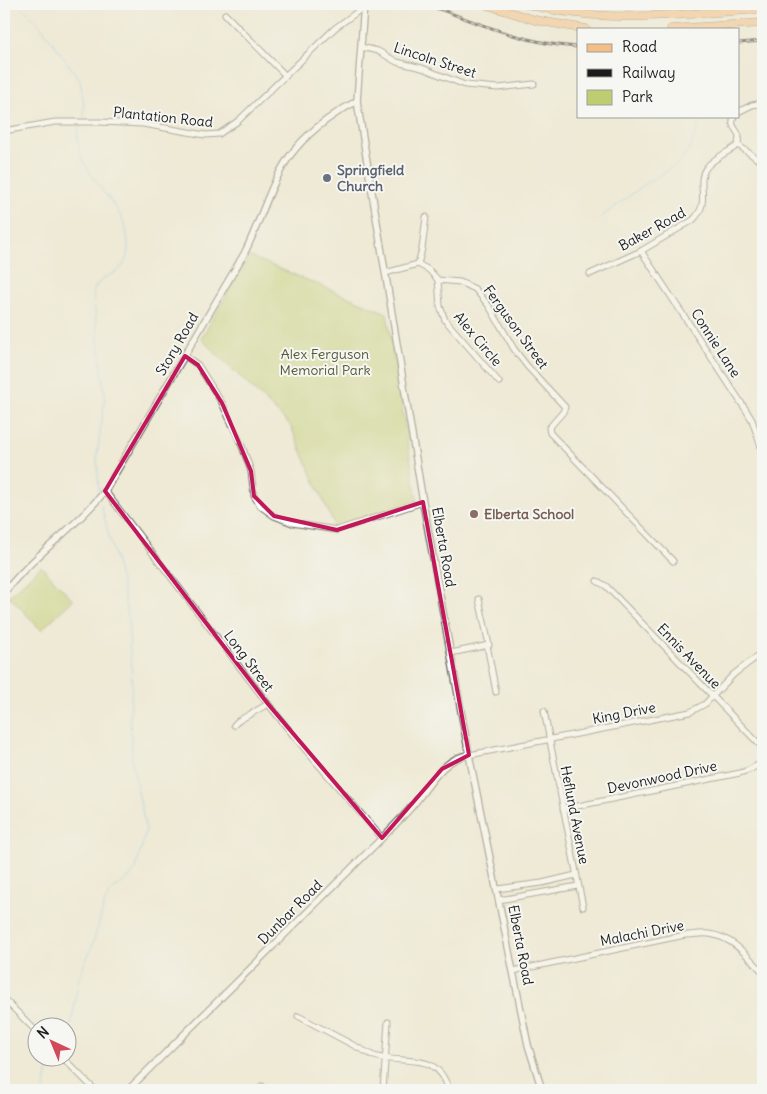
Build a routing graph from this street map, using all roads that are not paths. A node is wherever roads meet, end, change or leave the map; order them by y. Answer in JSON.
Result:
{"nodes":[{"id":1,"x":484,"y":4,"type":"edge"},
{"id":2,"x":527,"y":4,"type":"edge"},
{"id":3,"x":364,"y":6,"type":"edge"},
{"id":4,"x":763,"y":9,"type":"edge"},
{"id":5,"x":225,"y":14,"type":"dead end"},
{"id":6,"x":763,"y":23,"type":"edge"},
{"id":7,"x":580,"y":28,"type":"edge"},
{"id":8,"x":686,"y":28,"type":"edge"},
{"id":9,"x":361,"y":47,"type":"junction"},
{"id":10,"x":286,"y":76,"type":"junction"},
{"id":11,"x":534,"y":84,"type":"dead end"},
{"id":12,"x":357,"y":101,"type":"junction"},
{"id":13,"x":763,"y":103,"type":"edge"},
{"id":14,"x":740,"y":111,"type":"edge"},
{"id":15,"x":733,"y":118,"type":"edge"},
{"id":16,"x":4,"y":131,"type":"edge"},
{"id":17,"x":738,"y":145,"type":"junction"},
{"id":18,"x":763,"y":163,"type":"edge"},
{"id":19,"x":426,"y":217,"type":"dead end"},
{"id":20,"x":641,"y":251,"type":"junction"},
{"id":21,"x":418,"y":264,"type":"junction"},
{"id":22,"x":385,"y":273,"type":"junction"},
{"id":23,"x":590,"y":274,"type":"dead end"},
{"id":24,"x":438,"y":280,"type":"junction"},
{"id":25,"x":185,"y":356,"type":"junction"},
{"id":26,"x":499,"y":382,"type":"dead end"},
{"id":27,"x":763,"y":453,"type":"edge"},
{"id":28,"x":106,"y":491,"type":"junction"},
{"id":29,"x":423,"y":502,"type":"junction"},
{"id":30,"x":673,"y":561,"type":"dead end"},
{"id":31,"x":597,"y":581,"type":"dead end"},
{"id":32,"x":4,"y":593,"type":"edge"},
{"id":33,"x":479,"y":599,"type":"dead end"},
{"id":34,"x":487,"y":645,"type":"junction"},
{"id":35,"x":763,"y":652,"type":"edge"},
{"id":36,"x":450,"y":653,"type":"junction"},
{"id":37,"x":496,"y":692,"type":"dead end"},
{"id":38,"x":713,"y":696,"type":"junction"},
{"id":39,"x":268,"y":704,"type":"junction"},
{"id":40,"x":544,"y":711,"type":"dead end"},
{"id":41,"x":234,"y":725,"type":"dead end"},
{"id":42,"x":548,"y":739,"type":"junction"},
{"id":43,"x":763,"y":748,"type":"edge"},
{"id":44,"x":469,"y":755,"type":"junction"},
{"id":45,"x":763,"y":762,"type":"edge"},
{"id":46,"x":563,"y":809,"type":"junction"},
{"id":47,"x":382,"y":838,"type":"junction"},
{"id":48,"x":576,"y":875,"type":"junction"},
{"id":49,"x":578,"y":886,"type":"junction"},
{"id":50,"x":497,"y":889,"type":"junction"},
{"id":51,"x":499,"y":900,"type":"junction"},
{"id":52,"x":583,"y":907,"type":"dead end"},
{"id":53,"x":512,"y":971,"type":"junction"},
{"id":54,"x":763,"y":972,"type":"edge"},
{"id":55,"x":4,"y":999,"type":"edge"},
{"id":56,"x":298,"y":1016,"type":"dead end"},
{"id":57,"x":388,"y":1022,"type":"dead end"},
{"id":58,"x":28,"y":1023,"type":"edge"},
{"id":59,"x":384,"y":1059,"type":"junction"},
{"id":60,"x":71,"y":1066,"type":"edge"},
{"id":61,"x":95,"y":1090,"type":"edge"},
{"id":62,"x":128,"y":1090,"type":"edge"},
{"id":63,"x":383,"y":1090,"type":"edge"},
{"id":64,"x":449,"y":1090,"type":"edge"},
{"id":65,"x":542,"y":1090,"type":"edge"}],
"edges":[{"from":1,"to":7,"type":"main road"},
{"from":2,"to":4,"type":"main road"},
{"from":3,"to":9,"type":"street","name":"Elberta Road"},
{"from":3,"to":10,"type":"street","name":"Plantation Road"},
{"from":5,"to":10,"type":"street"},
{"from":6,"to":8,"type":"main road"},
{"from":9,"to":11,"type":"street","name":"Lincoln Street"},
{"from":9,"to":12,"type":"street","name":"Elberta Road"},
{"from":10,"to":16,"type":"street","name":"Plantation Road"},
{"from":12,"to":22,"type":"street","name":"Elberta Road"},
{"from":12,"to":25,"type":"street","name":"Story Road"},
{"from":13,"to":14,"type":"street"},
{"from":15,"to":17,"type":"street"},
{"from":17,"to":18,"type":"street"},
{"from":17,"to":20,"type":"street","name":"Baker Road"},
{"from":19,"to":21,"type":"street"},
{"from":20,"to":23,"type":"street","name":"Baker Road"},
{"from":20,"to":27,"type":"street","name":"Connie Lane"},
{"from":21,"to":22,"type":"street"},
{"from":21,"to":24,"type":"street"},
{"from":22,"to":29,"type":"street","name":"Elberta Road"},
{"from":24,"to":26,"type":"street","name":"Alex Circle"},
{"from":24,"to":30,"type":"street","name":"Ferguson Street"},
{"from":25,"to":28,"type":"street","name":"Story Road"},
{"from":25,"to":29,"type":"street"},
{"from":28,"to":32,"type":"street","name":"Story Road"},
{"from":28,"to":39,"type":"street","name":"Long Street"},
{"from":29,"to":36,"type":"street","name":"Elberta Road"},
{"from":31,"to":38,"type":"street","name":"Ennis Avenue"},
{"from":33,"to":34,"type":"street"},
{"from":34,"to":36,"type":"street"},
{"from":34,"to":37,"type":"street"},
{"from":35,"to":38,"type":"street","name":"King Drive"},
{"from":36,"to":44,"type":"street","name":"Elberta Road"},
{"from":38,"to":42,"type":"street","name":"King Drive"},
{"from":38,"to":43,"type":"street","name":"Ennis Avenue"},
{"from":39,"to":41,"type":"street"},
{"from":39,"to":47,"type":"street","name":"Long Street"},
{"from":40,"to":42,"type":"street","name":"Heflund Avenue"},
{"from":42,"to":44,"type":"street","name":"King Drive"},
{"from":42,"to":46,"type":"street","name":"Heflund Avenue"},
{"from":44,"to":47,"type":"street","name":"Dunbar Road"},
{"from":44,"to":50,"type":"street","name":"Elberta Road"},
{"from":45,"to":46,"type":"street","name":"Devonwood Drive"},
{"from":46,"to":48,"type":"street","name":"Heflund Avenue"},
{"from":47,"to":62,"type":"street","name":"Dunbar Road"},
{"from":48,"to":49,"type":"street"},
{"from":48,"to":50,"type":"street","name":"Heflund Avenue"},
{"from":49,"to":51,"type":"street","name":"Heflund Avenue"},
{"from":49,"to":52,"type":"street"},
{"from":50,"to":51,"type":"street","name":"Elberta Road"},
{"from":51,"to":53,"type":"street","name":"Elberta Road"},
{"from":53,"to":54,"type":"street","name":"Malachi Drive"},
{"from":53,"to":65,"type":"street","name":"Elberta Road"},
{"from":55,"to":58,"type":"street"},
{"from":56,"to":59,"type":"street"},
{"from":57,"to":59,"type":"street"},
{"from":59,"to":63,"type":"street"},
{"from":59,"to":64,"type":"street"},
{"from":60,"to":61,"type":"street"}]}
